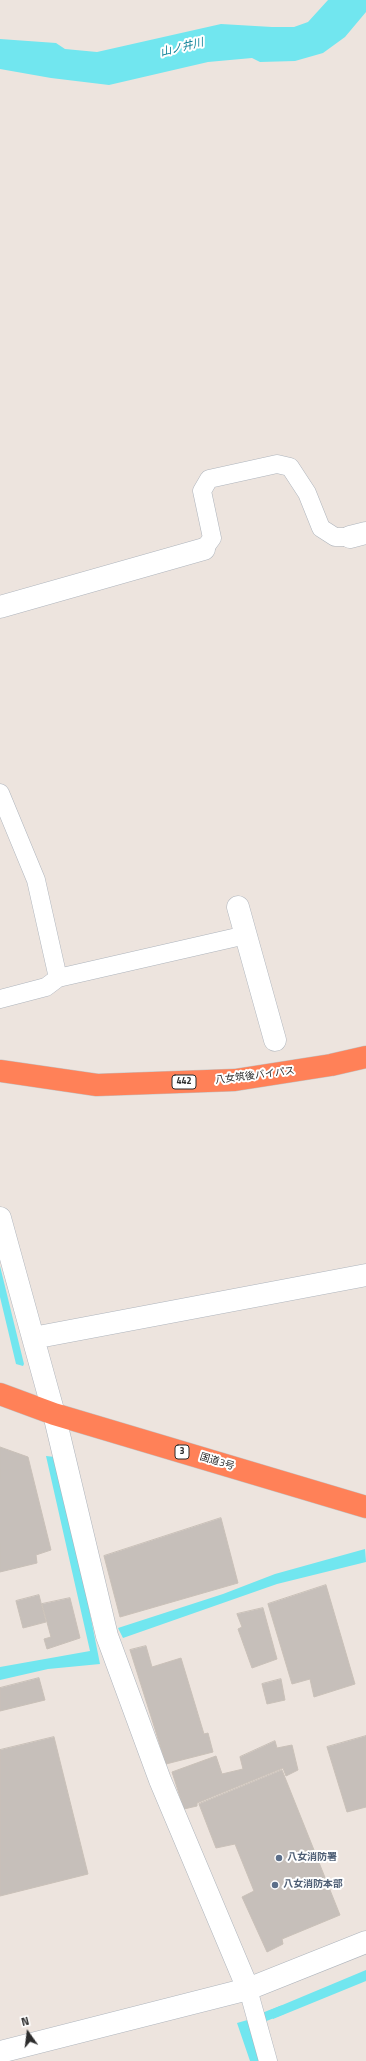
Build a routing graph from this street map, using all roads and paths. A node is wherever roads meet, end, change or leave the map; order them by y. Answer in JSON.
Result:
{"nodes":[{"id":1,"x":358,"y":535,"type":"edge"},
{"id":2,"x":204,"y":549,"type":"joint"},
{"id":3,"x":0,"y":607,"type":"edge"},
{"id":4,"x":0,"y":793,"type":"edge"},
{"id":5,"x":238,"y":907,"type":"dead end"},
{"id":6,"x":246,"y":935,"type":"junction"},
{"id":7,"x":58,"y":978,"type":"junction"},
{"id":8,"x":0,"y":1000,"type":"edge"},
{"id":9,"x":275,"y":1040,"type":"dead end"},
{"id":10,"x":366,"y":1057,"type":"edge"},
{"id":11,"x":0,"y":1071,"type":"edge"},
{"id":12,"x":0,"y":1218,"type":"edge"},
{"id":13,"x":366,"y":1275,"type":"edge"},
{"id":14,"x":34,"y":1338,"type":"junction"},
{"id":15,"x":0,"y":1394,"type":"edge"},
{"id":16,"x":54,"y":1414,"type":"junction"},
{"id":17,"x":366,"y":1507,"type":"edge"},
{"id":18,"x":366,"y":1942,"type":"edge"},
{"id":19,"x":248,"y":1989,"type":"junction"},
{"id":20,"x":0,"y":2052,"type":"edge"},
{"id":21,"x":268,"y":2061,"type":"edge"}],
"edges":[{"from":1,"to":2,"type":"lane"},
{"from":2,"to":3,"type":"street"},
{"from":4,"to":7,"type":"lane"},
{"from":5,"to":6,"type":"street"},
{"from":6,"to":7,"type":"lane"},
{"from":6,"to":9,"type":"street"},
{"from":7,"to":8,"type":"lane"},
{"from":10,"to":11,"type":"highway","name":"八女筑後バイパス","number":"442"},
{"from":12,"to":14,"type":"street"},
{"from":13,"to":14,"type":"street"},
{"from":14,"to":16,"type":"street"},
{"from":15,"to":16,"type":"highway","name":"国道3号","number":"3"},
{"from":16,"to":17,"type":"highway","name":"国道3号","number":"3"},
{"from":16,"to":19,"type":"street"},
{"from":18,"to":19,"type":"street"},
{"from":19,"to":20,"type":"street"},
{"from":19,"to":21,"type":"lane"}]}
